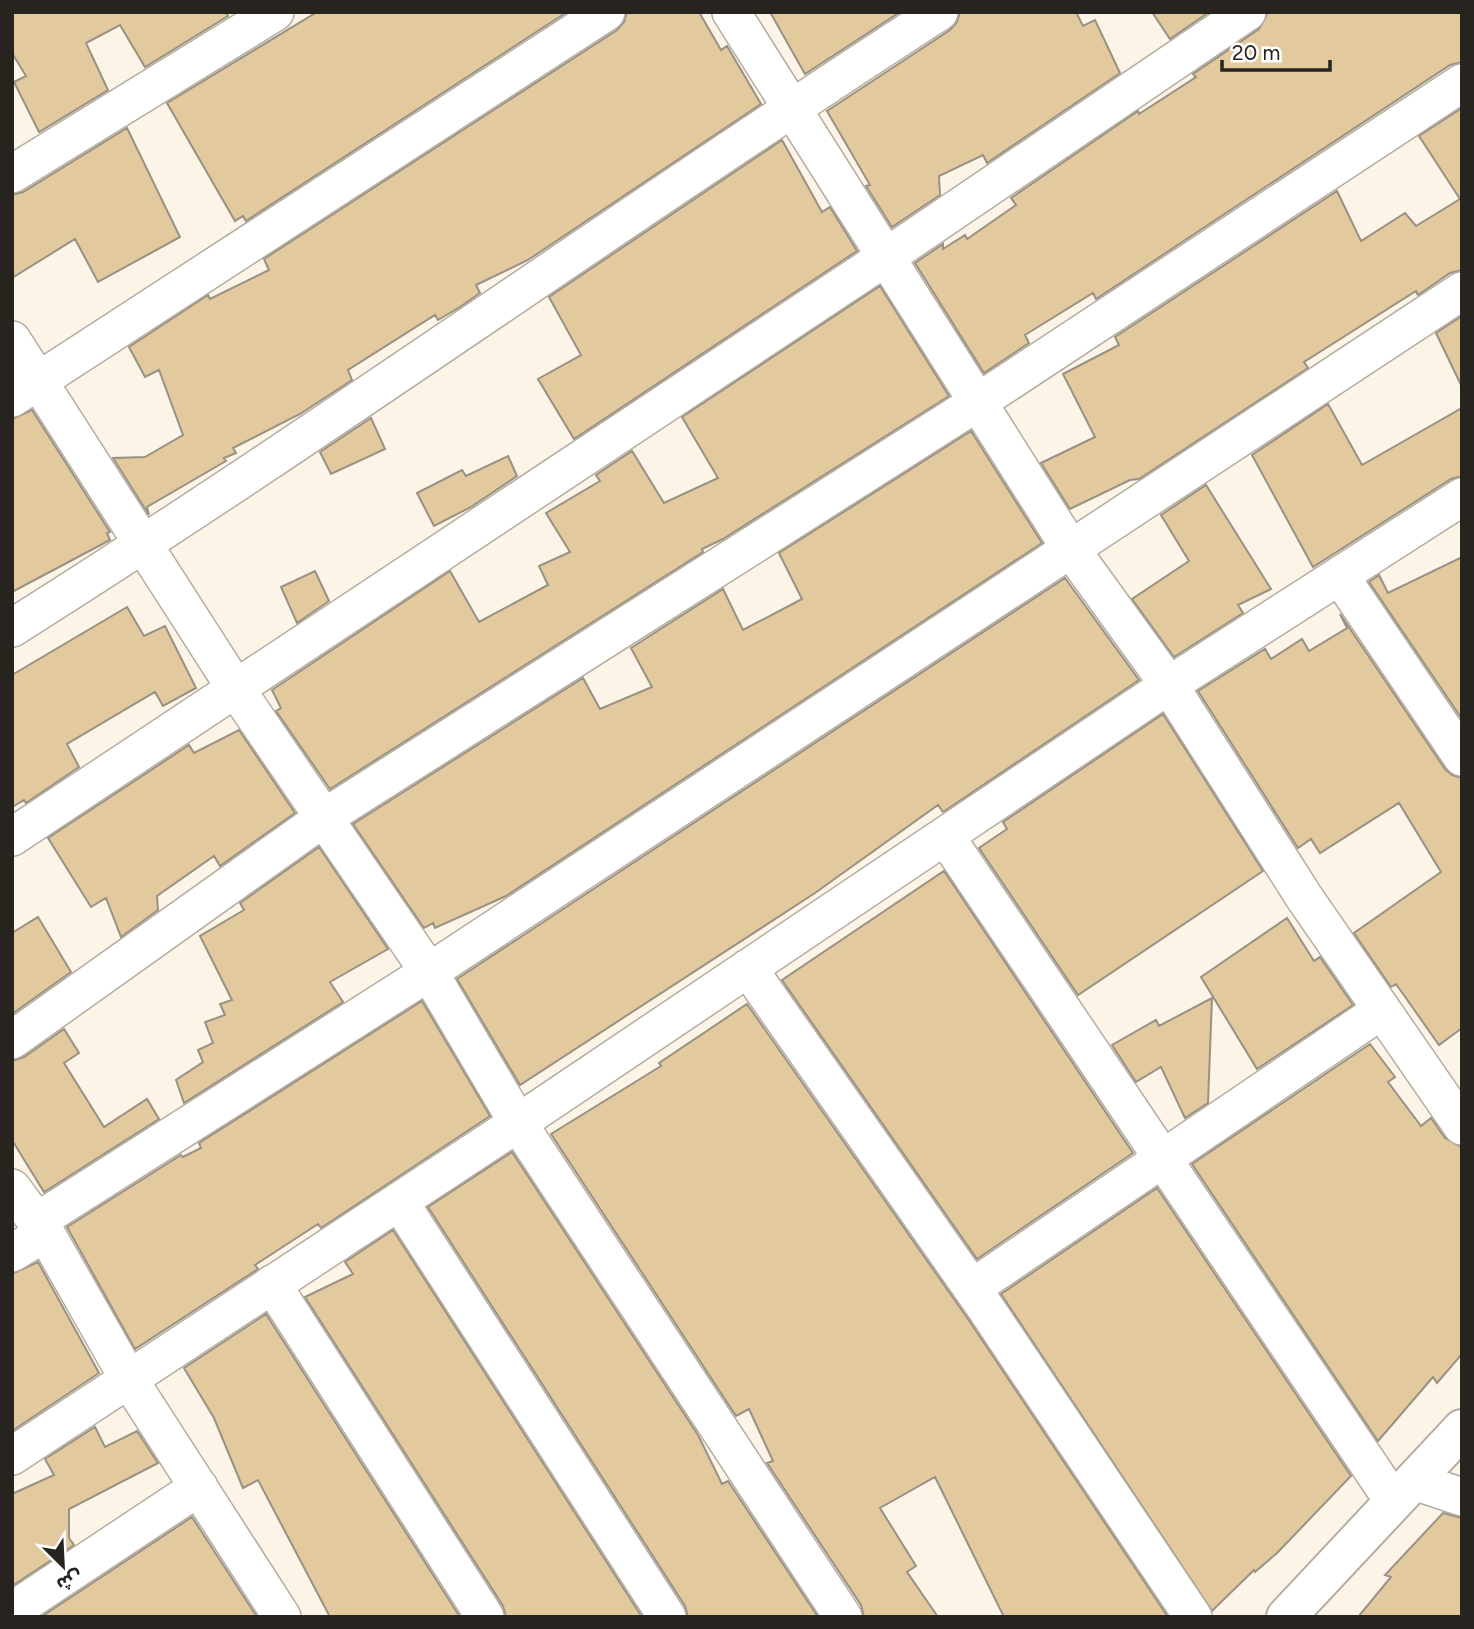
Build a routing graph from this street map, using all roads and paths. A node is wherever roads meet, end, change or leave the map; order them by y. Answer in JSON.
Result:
{"nodes":[{"id":1,"x":275,"y":12,"type":"edge"},
{"id":2,"x":606,"y":12,"type":"edge"},
{"id":3,"x":731,"y":12,"type":"edge"},
{"id":4,"x":939,"y":12,"type":"edge"},
{"id":5,"x":1248,"y":12,"type":"edge"},
{"id":6,"x":1462,"y":83,"type":"edge"},
{"id":7,"x":791,"y":107,"type":"junction"},
{"id":8,"x":12,"y":174,"type":"edge"},
{"id":9,"x":886,"y":257,"type":"junction"},
{"id":10,"x":1462,"y":291,"type":"edge"},
{"id":11,"x":12,"y":340,"type":"edge"},
{"id":12,"x":26,"y":389,"type":"edge"},
{"id":13,"x":978,"y":402,"type":"junction"},
{"id":14,"x":1462,"y":497,"type":"edge"},
{"id":15,"x":143,"y":546,"type":"junction"},
{"id":16,"x":1070,"y":548,"type":"junction"},
{"id":17,"x":1340,"y":576,"type":"junction"},
{"id":18,"x":12,"y":628,"type":"edge"},
{"id":19,"x":1169,"y":685,"type":"junction"},
{"id":20,"x":236,"y":689,"type":"junction"},
{"id":21,"x":1462,"y":757,"type":"edge"},
{"id":22,"x":325,"y":817,"type":"junction"},
{"id":23,"x":12,"y":837,"type":"edge"},
{"id":24,"x":946,"y":837,"type":"junction"},
{"id":25,"x":748,"y":968,"type":"junction"},
{"id":26,"x":429,"y":972,"type":"junction"},
{"id":27,"x":1382,"y":1010,"type":"junction"},
{"id":28,"x":12,"y":1040,"type":"edge"},
{"id":29,"x":518,"y":1123,"type":"junction"},
{"id":30,"x":1462,"y":1126,"type":"edge"},
{"id":31,"x":1161,"y":1160,"type":"junction"},
{"id":32,"x":12,"y":1188,"type":"edge"},
{"id":33,"x":399,"y":1201,"type":"junction"},
{"id":34,"x":40,"y":1227,"type":"junction"},
{"id":35,"x":12,"y":1253,"type":"edge"},
{"id":36,"x":272,"y":1284,"type":"junction"},
{"id":37,"x":972,"y":1288,"type":"junction"},
{"id":38,"x":128,"y":1378,"type":"junction"},
{"id":39,"x":1462,"y":1429,"type":"edge"},
{"id":40,"x":12,"y":1456,"type":"edge"},
{"id":41,"x":199,"y":1487,"type":"junction"},
{"id":42,"x":1404,"y":1491,"type":"junction"},
{"id":43,"x":1462,"y":1497,"type":"edge"},
{"id":44,"x":12,"y":1611,"type":"edge"},
{"id":45,"x":282,"y":1617,"type":"edge"},
{"id":46,"x":485,"y":1617,"type":"edge"},
{"id":47,"x":667,"y":1617,"type":"edge"},
{"id":48,"x":843,"y":1617,"type":"edge"},
{"id":49,"x":1193,"y":1617,"type":"edge"},
{"id":50,"x":1286,"y":1617,"type":"edge"}],
"edges":[{"from":1,"to":8,"type":"street"},
{"from":2,"to":12,"type":"street"},
{"from":3,"to":7,"type":"street"},
{"from":4,"to":7,"type":"street"},
{"from":5,"to":9,"type":"street"},
{"from":6,"to":13,"type":"street"},
{"from":7,"to":9,"type":"street"},
{"from":7,"to":15,"type":"street"},
{"from":9,"to":13,"type":"street"},
{"from":9,"to":20,"type":"street"},
{"from":10,"to":16,"type":"street"},
{"from":11,"to":12,"type":"street"},
{"from":12,"to":15,"type":"street"},
{"from":13,"to":16,"type":"street"},
{"from":13,"to":22,"type":"street"},
{"from":14,"to":17,"type":"street"},
{"from":15,"to":18,"type":"street"},
{"from":15,"to":20,"type":"street"},
{"from":16,"to":19,"type":"street"},
{"from":16,"to":26,"type":"street"},
{"from":17,"to":19,"type":"street"},
{"from":17,"to":21,"type":"street"},
{"from":19,"to":24,"type":"street"},
{"from":19,"to":27,"type":"street"},
{"from":20,"to":22,"type":"street"},
{"from":20,"to":23,"type":"street"},
{"from":22,"to":26,"type":"street"},
{"from":22,"to":28,"type":"street"},
{"from":24,"to":25,"type":"street"},
{"from":24,"to":31,"type":"street"},
{"from":25,"to":29,"type":"street"},
{"from":25,"to":37,"type":"street"},
{"from":26,"to":29,"type":"street"},
{"from":26,"to":34,"type":"street"},
{"from":27,"to":30,"type":"street"},
{"from":27,"to":31,"type":"street"},
{"from":29,"to":33,"type":"street"},
{"from":29,"to":48,"type":"street"},
{"from":31,"to":37,"type":"street"},
{"from":31,"to":42,"type":"street"},
{"from":32,"to":34,"type":"street"},
{"from":33,"to":36,"type":"street"},
{"from":33,"to":47,"type":"street"},
{"from":34,"to":35,"type":"street"},
{"from":34,"to":38,"type":"street"},
{"from":36,"to":38,"type":"street"},
{"from":36,"to":46,"type":"street"},
{"from":37,"to":49,"type":"street"},
{"from":38,"to":40,"type":"street"},
{"from":38,"to":41,"type":"street"},
{"from":39,"to":42,"type":"street"},
{"from":41,"to":44,"type":"street"},
{"from":41,"to":45,"type":"street"},
{"from":42,"to":43,"type":"street"},
{"from":42,"to":50,"type":"street"}]}
